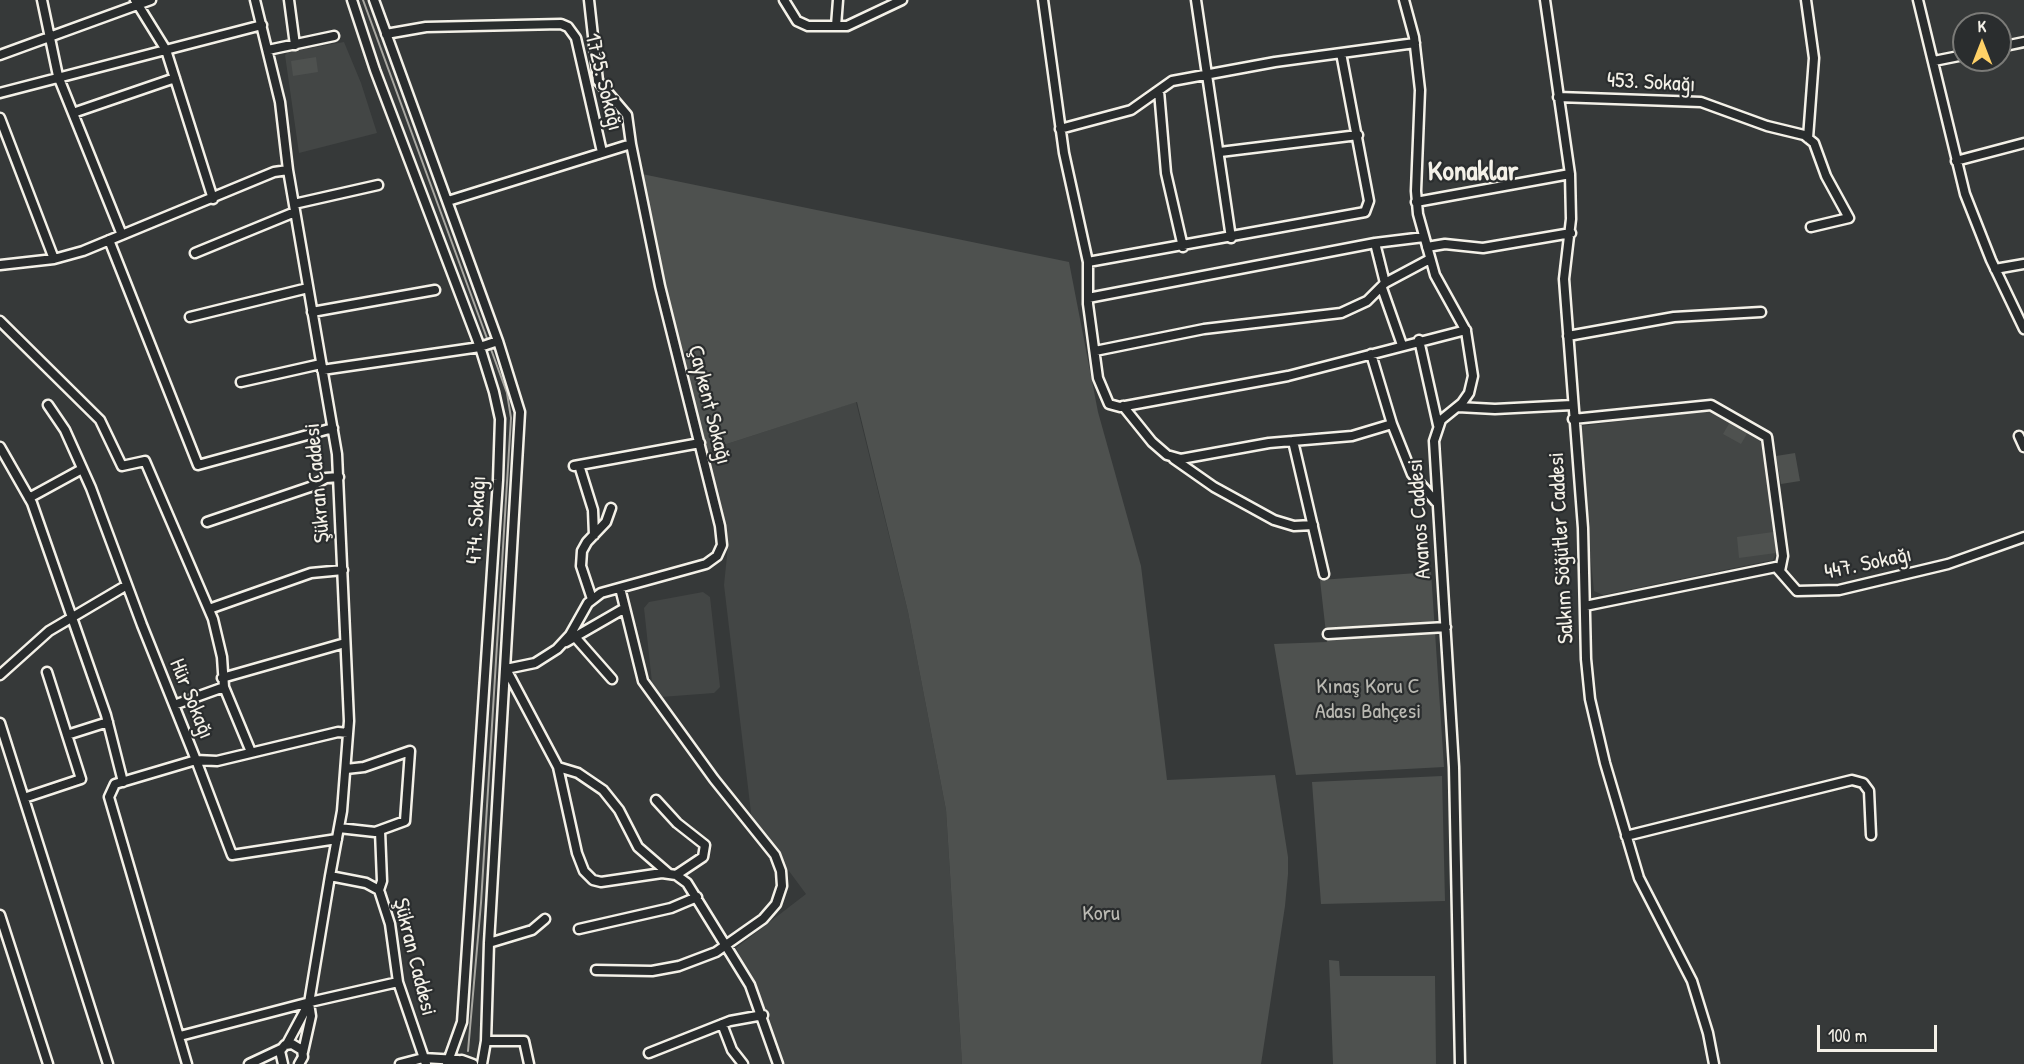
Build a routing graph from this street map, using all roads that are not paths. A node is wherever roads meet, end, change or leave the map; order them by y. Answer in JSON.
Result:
{"nodes":[{"id":1,"x":42,"y":0,"type":"edge"},
{"id":2,"x":151,"y":0,"type":"edge"},
{"id":3,"x":255,"y":0,"type":"edge"},
{"id":4,"x":290,"y":0,"type":"edge"},
{"id":5,"x":352,"y":0,"type":"edge"},
{"id":6,"x":374,"y":0,"type":"edge"},
{"id":7,"x":589,"y":0,"type":"edge"},
{"id":8,"x":784,"y":0,"type":"edge"},
{"id":9,"x":838,"y":0,"type":"edge"},
{"id":10,"x":902,"y":0,"type":"edge"},
{"id":11,"x":1043,"y":0,"type":"edge"},
{"id":12,"x":1196,"y":0,"type":"edge"},
{"id":13,"x":1404,"y":0,"type":"edge"},
{"id":14,"x":1545,"y":0,"type":"edge"},
{"id":15,"x":1806,"y":0,"type":"edge"},
{"id":16,"x":1918,"y":0,"type":"edge"},
{"id":17,"x":136,"y":2,"type":"edge"},
{"id":18,"x":262,"y":25,"type":"junction"},
{"id":19,"x":836,"y":26,"type":"junction"},
{"id":20,"x":386,"y":34,"type":"junction"},
{"id":21,"x":334,"y":36,"type":"dead end"},
{"id":22,"x":51,"y":37,"type":"junction"},
{"id":23,"x":1415,"y":43,"type":"junction"},
{"id":24,"x":294,"y":45,"type":"junction"},
{"id":25,"x":166,"y":50,"type":"junction"},
{"id":26,"x":268,"y":50,"type":"junction"},
{"id":27,"x":1341,"y":53,"type":"junction"},
{"id":28,"x":0,"y":55,"type":"edge"},
{"id":29,"x":1952,"y":57,"type":"edge"},
{"id":30,"x":1934,"y":61,"type":"junction"},
{"id":31,"x":1206,"y":75,"type":"junction"},
{"id":32,"x":58,"y":76,"type":"junction"},
{"id":33,"x":175,"y":78,"type":"junction"},
{"id":34,"x":1159,"y":91,"type":"junction"},
{"id":35,"x":0,"y":93,"type":"edge"},
{"id":36,"x":1558,"y":97,"type":"junction"},
{"id":37,"x":73,"y":113,"type":"junction"},
{"id":38,"x":0,"y":118,"type":"edge"},
{"id":39,"x":1060,"y":129,"type":"junction"},
{"id":40,"x":1358,"y":135,"type":"junction"},
{"id":41,"x":1808,"y":138,"type":"junction"},
{"id":42,"x":2024,"y":143,"type":"edge"},
{"id":43,"x":631,"y":144,"type":"junction"},
{"id":44,"x":602,"y":152,"type":"junction"},
{"id":45,"x":1220,"y":152,"type":"junction"},
{"id":46,"x":1956,"y":160,"type":"junction"},
{"id":47,"x":288,"y":170,"type":"junction"},
{"id":48,"x":1570,"y":174,"type":"junction"},
{"id":49,"x":378,"y":185,"type":"dead end"},
{"id":50,"x":213,"y":199,"type":"junction"},
{"id":51,"x":448,"y":201,"type":"junction"},
{"id":52,"x":1416,"y":202,"type":"junction"},
{"id":53,"x":295,"y":208,"type":"junction"},
{"id":54,"x":1811,"y":228,"type":"dead end"},
{"id":55,"x":1571,"y":233,"type":"junction"},
{"id":56,"x":122,"y":235,"type":"junction"},
{"id":57,"x":1424,"y":237,"type":"junction"},
{"id":58,"x":1231,"y":238,"type":"junction"},
{"id":59,"x":109,"y":240,"type":"junction"},
{"id":60,"x":1375,"y":243,"type":"junction"},
{"id":61,"x":1183,"y":247,"type":"junction"},
{"id":62,"x":1427,"y":247,"type":"junction"},
{"id":63,"x":195,"y":253,"type":"dead end"},
{"id":64,"x":54,"y":258,"type":"junction"},
{"id":65,"x":1430,"y":259,"type":"junction"},
{"id":66,"x":1088,"y":262,"type":"junction"},
{"id":67,"x":2024,"y":264,"type":"edge"},
{"id":68,"x":0,"y":265,"type":"edge"},
{"id":69,"x":1995,"y":269,"type":"junction"},
{"id":70,"x":1384,"y":286,"type":"junction"},
{"id":71,"x":308,"y":288,"type":"junction"},
{"id":72,"x":435,"y":290,"type":"dead end"},
{"id":73,"x":1088,"y":298,"type":"junction"},
{"id":74,"x":312,"y":312,"type":"junction"},
{"id":75,"x":1761,"y":312,"type":"dead end"},
{"id":76,"x":190,"y":317,"type":"dead end"},
{"id":77,"x":0,"y":321,"type":"edge"},
{"id":78,"x":1466,"y":330,"type":"junction"},
{"id":79,"x":2024,"y":330,"type":"edge"},
{"id":80,"x":1568,"y":336,"type":"junction"},
{"id":81,"x":1419,"y":340,"type":"junction"},
{"id":82,"x":496,"y":342,"type":"junction"},
{"id":83,"x":1402,"y":345,"type":"junction"},
{"id":84,"x":482,"y":347,"type":"junction"},
{"id":85,"x":1095,"y":351,"type":"junction"},
{"id":86,"x":1371,"y":354,"type":"junction"},
{"id":87,"x":322,"y":367,"type":"junction"},
{"id":88,"x":241,"y":382,"type":"dead end"},
{"id":89,"x":48,"y":405,"type":"dead end"},
{"id":90,"x":1572,"y":405,"type":"junction"},
{"id":91,"x":1123,"y":406,"type":"junction"},
{"id":92,"x":1458,"y":407,"type":"junction"},
{"id":93,"x":1573,"y":419,"type":"junction"},
{"id":94,"x":1392,"y":424,"type":"junction"},
{"id":95,"x":1438,"y":425,"type":"junction"},
{"id":96,"x":333,"y":428,"type":"junction"},
{"id":97,"x":2019,"y":436,"type":"dead end"},
{"id":98,"x":1293,"y":441,"type":"junction"},
{"id":99,"x":700,"y":443,"type":"junction"},
{"id":100,"x":0,"y":447,"type":"edge"},
{"id":101,"x":2024,"y":447,"type":"edge"},
{"id":102,"x":1172,"y":457,"type":"junction"},
{"id":103,"x":82,"y":469,"type":"junction"},
{"id":104,"x":339,"y":477,"type":"junction"},
{"id":105,"x":29,"y":498,"type":"junction"},
{"id":106,"x":1437,"y":502,"type":"junction"},
{"id":107,"x":611,"y":508,"type":"dead end"},
{"id":108,"x":207,"y":522,"type":"dead end"},
{"id":109,"x":1313,"y":525,"type":"junction"},
{"id":110,"x":594,"y":535,"type":"junction"},
{"id":111,"x":2024,"y":537,"type":"edge"},
{"id":112,"x":343,"y":570,"type":"junction"},
{"id":113,"x":1780,"y":571,"type":"junction"},
{"id":114,"x":1324,"y":574,"type":"dead end"},
{"id":115,"x":127,"y":585,"type":"junction"},
{"id":116,"x":620,"y":588,"type":"junction"},
{"id":117,"x":592,"y":599,"type":"junction"},
{"id":118,"x":1585,"y":606,"type":"junction"},
{"id":119,"x":625,"y":608,"type":"junction"},
{"id":120,"x":209,"y":609,"type":"junction"},
{"id":121,"x":73,"y":619,"type":"junction"},
{"id":122,"x":1446,"y":627,"type":"junction"},
{"id":123,"x":1328,"y":634,"type":"dead end"},
{"id":124,"x":575,"y":637,"type":"junction"},
{"id":125,"x":345,"y":643,"type":"junction"},
{"id":126,"x":563,"y":644,"type":"junction"},
{"id":127,"x":506,"y":669,"type":"junction"},
{"id":128,"x":46,"y":672,"type":"dead end"},
{"id":129,"x":0,"y":675,"type":"edge"},
{"id":130,"x":222,"y":678,"type":"junction"},
{"id":131,"x":612,"y":679,"type":"dead end"},
{"id":132,"x":224,"y":687,"type":"junction"},
{"id":133,"x":174,"y":705,"type":"junction"},
{"id":134,"x":108,"y":722,"type":"junction"},
{"id":135,"x":0,"y":723,"type":"edge"},
{"id":136,"x":348,"y":733,"type":"junction"},
{"id":137,"x":67,"y":735,"type":"junction"},
{"id":138,"x":251,"y":752,"type":"junction"},
{"id":139,"x":196,"y":760,"type":"junction"},
{"id":140,"x":558,"y":767,"type":"junction"},
{"id":141,"x":346,"y":769,"type":"junction"},
{"id":142,"x":123,"y":782,"type":"junction"},
{"id":143,"x":24,"y":798,"type":"junction"},
{"id":144,"x":656,"y":800,"type":"dead end"},
{"id":145,"x":339,"y":828,"type":"junction"},
{"id":146,"x":380,"y":831,"type":"junction"},
{"id":147,"x":1871,"y":835,"type":"dead end"},
{"id":148,"x":1626,"y":836,"type":"junction"},
{"id":149,"x":337,"y":839,"type":"junction"},
{"id":150,"x":672,"y":874,"type":"junction"},
{"id":151,"x":330,"y":876,"type":"junction"},
{"id":152,"x":379,"y":890,"type":"junction"},
{"id":153,"x":697,"y":897,"type":"junction"},
{"id":154,"x":0,"y":915,"type":"edge"},
{"id":155,"x":545,"y":919,"type":"dead end"},
{"id":156,"x":2,"y":926,"type":"edge"},
{"id":157,"x":579,"y":929,"type":"dead end"},
{"id":158,"x":489,"y":943,"type":"junction"},
{"id":159,"x":728,"y":946,"type":"junction"},
{"id":160,"x":596,"y":970,"type":"dead end"},
{"id":161,"x":398,"y":982,"type":"junction"},
{"id":162,"x":309,"y":1003,"type":"junction"},
{"id":163,"x":763,"y":1016,"type":"junction"},
{"id":164,"x":722,"y":1024,"type":"junction"},
{"id":165,"x":180,"y":1036,"type":"junction"},
{"id":166,"x":486,"y":1041,"type":"junction"},
{"id":167,"x":284,"y":1047,"type":"junction"},
{"id":168,"x":649,"y":1053,"type":"dead end"},
{"id":169,"x":303,"y":1060,"type":"edge"},
{"id":170,"x":425,"y":1061,"type":"edge"},
{"id":171,"x":451,"y":1062,"type":"edge"},
{"id":172,"x":48,"y":1064,"type":"edge"},
{"id":173,"x":108,"y":1064,"type":"edge"},
{"id":174,"x":187,"y":1064,"type":"edge"},
{"id":175,"x":249,"y":1064,"type":"edge"},
{"id":176,"x":283,"y":1064,"type":"edge"},
{"id":177,"x":400,"y":1064,"type":"edge"},
{"id":178,"x":474,"y":1064,"type":"edge"},
{"id":179,"x":482,"y":1064,"type":"edge"},
{"id":180,"x":529,"y":1064,"type":"edge"},
{"id":181,"x":743,"y":1064,"type":"edge"},
{"id":182,"x":778,"y":1064,"type":"edge"},
{"id":183,"x":1460,"y":1064,"type":"edge"},
{"id":184,"x":1714,"y":1064,"type":"edge"}],
"edges":[{"from":1,"to":22,"type":"street"},
{"from":2,"to":17,"type":"street"},
{"from":3,"to":18,"type":"street","name":"Şükran Caddesi"},
{"from":4,"to":24,"type":"street"},
{"from":5,"to":84,"type":"street","name":"474. Sokağı"},
{"from":6,"to":20,"type":"street","name":"474. Sokağı"},
{"from":7,"to":43,"type":"street","name":"Çaykent Sokağı"},
{"from":8,"to":19,"type":"street"},
{"from":9,"to":19,"type":"street"},
{"from":10,"to":19,"type":"street"},
{"from":11,"to":39,"type":"street"},
{"from":12,"to":31,"type":"street"},
{"from":13,"to":23,"type":"street"},
{"from":14,"to":36,"type":"street","name":"Salkım Söğütler Caddesi"},
{"from":15,"to":41,"type":"street"},
{"from":16,"to":30,"type":"street"},
{"from":17,"to":22,"type":"street"},
{"from":17,"to":25,"type":"street"},
{"from":18,"to":25,"type":"street"},
{"from":18,"to":26,"type":"street","name":"Şükran Caddesi"},
{"from":20,"to":44,"type":"street","name":"1725. Sokağı"},
{"from":20,"to":51,"type":"street","name":"474. Sokağı"},
{"from":21,"to":24,"type":"street"},
{"from":22,"to":28,"type":"street"},
{"from":22,"to":32,"type":"street"},
{"from":23,"to":27,"type":"street"},
{"from":23,"to":52,"type":"street"},
{"from":24,"to":26,"type":"street"},
{"from":25,"to":32,"type":"street"},
{"from":25,"to":33,"type":"street"},
{"from":26,"to":47,"type":"street","name":"Şükran Caddesi"},
{"from":27,"to":31,"type":"street"},
{"from":27,"to":40,"type":"street"},
{"from":29,"to":30,"type":"street"},
{"from":30,"to":46,"type":"street"},
{"from":31,"to":34,"type":"street"},
{"from":31,"to":45,"type":"street"},
{"from":32,"to":35,"type":"street"},
{"from":32,"to":37,"type":"street"},
{"from":33,"to":37,"type":"street"},
{"from":33,"to":50,"type":"street"},
{"from":34,"to":39,"type":"street"},
{"from":34,"to":61,"type":"street"},
{"from":36,"to":41,"type":"street","name":"453. Sokağı"},
{"from":36,"to":48,"type":"street","name":"Salkım Söğütler Caddesi"},
{"from":37,"to":56,"type":"street"},
{"from":38,"to":64,"type":"street"},
{"from":39,"to":66,"type":"street"},
{"from":40,"to":45,"type":"street"},
{"from":40,"to":58,"type":"street"},
{"from":41,"to":54,"type":"street"},
{"from":42,"to":46,"type":"street"},
{"from":43,"to":44,"type":"street"},
{"from":43,"to":99,"type":"street","name":"Çaykent Sokağı"},
{"from":44,"to":51,"type":"street"},
{"from":45,"to":58,"type":"street"},
{"from":46,"to":69,"type":"street"},
{"from":47,"to":50,"type":"street"},
{"from":47,"to":53,"type":"street","name":"Şükran Caddesi"},
{"from":48,"to":52,"type":"street"},
{"from":48,"to":55,"type":"street","name":"Salkım Söğütler Caddesi"},
{"from":49,"to":53,"type":"street"},
{"from":50,"to":56,"type":"street"},
{"from":51,"to":82,"type":"street","name":"474. Sokağı"},
{"from":52,"to":57,"type":"street"},
{"from":53,"to":63,"type":"street"},
{"from":53,"to":71,"type":"street","name":"Şükran Caddesi"},
{"from":55,"to":62,"type":"street"},
{"from":55,"to":80,"type":"street","name":"Salkım Söğütler Caddesi"},
{"from":56,"to":59,"type":"street"},
{"from":57,"to":60,"type":"street"},
{"from":57,"to":62,"type":"street"},
{"from":58,"to":61,"type":"street"},
{"from":59,"to":64,"type":"street"},
{"from":59,"to":96,"type":"street"},
{"from":60,"to":70,"type":"street"},
{"from":60,"to":73,"type":"street"},
{"from":61,"to":66,"type":"street"},
{"from":62,"to":65,"type":"street"},
{"from":64,"to":68,"type":"street"},
{"from":65,"to":70,"type":"street"},
{"from":65,"to":78,"type":"street"},
{"from":66,"to":73,"type":"street"},
{"from":67,"to":69,"type":"street"},
{"from":69,"to":79,"type":"street"},
{"from":70,"to":83,"type":"street"},
{"from":70,"to":85,"type":"street"},
{"from":71,"to":74,"type":"street","name":"Şükran Caddesi"},
{"from":71,"to":76,"type":"street"},
{"from":72,"to":74,"type":"street"},
{"from":73,"to":85,"type":"street"},
{"from":74,"to":87,"type":"street","name":"Şükran Caddesi"},
{"from":75,"to":80,"type":"street"},
{"from":77,"to":120,"type":"street"},
{"from":78,"to":81,"type":"street"},
{"from":78,"to":92,"type":"street"},
{"from":80,"to":90,"type":"street","name":"Salkım Söğütler Caddesi"},
{"from":81,"to":83,"type":"street"},
{"from":81,"to":95,"type":"street","name":"Avanos Caddesi"},
{"from":82,"to":84,"type":"street"},
{"from":82,"to":127,"type":"street","name":"474. Sokağı"},
{"from":83,"to":86,"type":"street"},
{"from":84,"to":87,"type":"street"},
{"from":84,"to":171,"type":"street","name":"474. Sokağı"},
{"from":85,"to":91,"type":"street"},
{"from":86,"to":91,"type":"street"},
{"from":86,"to":94,"type":"street"},
{"from":87,"to":88,"type":"street"},
{"from":87,"to":96,"type":"street","name":"Şükran Caddesi"},
{"from":89,"to":103,"type":"street","name":"Hür Sokağı"},
{"from":90,"to":92,"type":"street"},
{"from":90,"to":93,"type":"street","name":"Salkım Söğütler Caddesi"},
{"from":91,"to":102,"type":"street"},
{"from":92,"to":95,"type":"street"},
{"from":93,"to":113,"type":"street"},
{"from":93,"to":118,"type":"street","name":"Salkım Söğütler Caddesi"},
{"from":94,"to":98,"type":"street"},
{"from":94,"to":106,"type":"street"},
{"from":95,"to":106,"type":"street","name":"Avanos Caddesi"},
{"from":96,"to":104,"type":"street","name":"Şükran Caddesi"},
{"from":97,"to":101,"type":"street"},
{"from":98,"to":102,"type":"street"},
{"from":98,"to":109,"type":"street"},
{"from":99,"to":110,"type":"street"},
{"from":99,"to":116,"type":"street","name":"Çaykent Sokağı"},
{"from":100,"to":105,"type":"street"},
{"from":102,"to":109,"type":"street"},
{"from":103,"to":105,"type":"street"},
{"from":103,"to":115,"type":"street","name":"Hür Sokağı"},
{"from":104,"to":108,"type":"street"},
{"from":104,"to":112,"type":"street","name":"Şükran Caddesi"},
{"from":105,"to":121,"type":"street"},
{"from":106,"to":122,"type":"street","name":"Avanos Caddesi"},
{"from":107,"to":110,"type":"street"},
{"from":109,"to":114,"type":"street"},
{"from":110,"to":117,"type":"street"},
{"from":111,"to":113,"type":"street","name":"447. Sokağı"},
{"from":112,"to":120,"type":"street"},
{"from":112,"to":125,"type":"street","name":"Şükran Caddesi"},
{"from":113,"to":118,"type":"street"},
{"from":115,"to":121,"type":"street"},
{"from":115,"to":133,"type":"street","name":"Hür Sokağı"},
{"from":116,"to":117,"type":"street","name":"Çaykent Sokağı"},
{"from":116,"to":119,"type":"street"},
{"from":117,"to":126,"type":"street"},
{"from":118,"to":148,"type":"street","name":"Salkım Söğütler Caddesi"},
{"from":119,"to":124,"type":"street"},
{"from":119,"to":159,"type":"street"},
{"from":120,"to":130,"type":"street"},
{"from":121,"to":129,"type":"street"},
{"from":121,"to":134,"type":"street"},
{"from":122,"to":123,"type":"street"},
{"from":122,"to":183,"type":"street","name":"Avanos Caddesi"},
{"from":124,"to":126,"type":"street"},
{"from":124,"to":131,"type":"street"},
{"from":125,"to":130,"type":"street"},
{"from":125,"to":136,"type":"street","name":"Şükran Caddesi"},
{"from":126,"to":127,"type":"street"},
{"from":127,"to":140,"type":"street"},
{"from":127,"to":158,"type":"street","name":"474. Sokağı"},
{"from":128,"to":137,"type":"street"},
{"from":130,"to":132,"type":"street"},
{"from":132,"to":133,"type":"street"},
{"from":132,"to":138,"type":"street"},
{"from":133,"to":139,"type":"street","name":"Hür Sokağı"},
{"from":134,"to":137,"type":"street"},
{"from":134,"to":142,"type":"street"},
{"from":135,"to":143,"type":"street"},
{"from":136,"to":138,"type":"street"},
{"from":136,"to":141,"type":"street","name":"Şükran Caddesi"},
{"from":137,"to":143,"type":"street"},
{"from":138,"to":139,"type":"street"},
{"from":139,"to":142,"type":"street","name":"Hür Sokağı"},
{"from":139,"to":149,"type":"street"},
{"from":140,"to":150,"type":"street"},
{"from":140,"to":150,"type":"street"},
{"from":141,"to":145,"type":"street","name":"Şükran Caddesi"},
{"from":141,"to":146,"type":"street"},
{"from":142,"to":165,"type":"street"},
{"from":143,"to":173,"type":"street"},
{"from":144,"to":150,"type":"street"},
{"from":145,"to":146,"type":"street"},
{"from":145,"to":149,"type":"street","name":"Şükran Caddesi"},
{"from":146,"to":152,"type":"street"},
{"from":147,"to":148,"type":"street"},
{"from":148,"to":184,"type":"street","name":"Salkım Söğütler Caddesi"},
{"from":149,"to":151,"type":"street","name":"Şükran Caddesi"},
{"from":150,"to":153,"type":"street"},
{"from":151,"to":152,"type":"street","name":"Şükran Caddesi"},
{"from":151,"to":162,"type":"street"},
{"from":152,"to":161,"type":"street","name":"Şükran Caddesi"},
{"from":153,"to":157,"type":"street"},
{"from":153,"to":159,"type":"street"},
{"from":154,"to":156,"type":"street"},
{"from":155,"to":158,"type":"street"},
{"from":156,"to":172,"type":"street"},
{"from":158,"to":166,"type":"street","name":"474. Sokağı"},
{"from":159,"to":160,"type":"street"},
{"from":159,"to":163,"type":"street"},
{"from":161,"to":162,"type":"street"},
{"from":161,"to":170,"type":"street","name":"Şükran Caddesi"},
{"from":162,"to":165,"type":"street"},
{"from":162,"to":167,"type":"street"},
{"from":162,"to":169,"type":"street"},
{"from":163,"to":164,"type":"street"},
{"from":163,"to":182,"type":"street"},
{"from":164,"to":168,"type":"street"},
{"from":164,"to":181,"type":"street"},
{"from":165,"to":174,"type":"street"},
{"from":166,"to":179,"type":"street","name":"474. Sokağı"},
{"from":166,"to":180,"type":"street"},
{"from":167,"to":169,"type":"street"},
{"from":167,"to":175,"type":"street"},
{"from":167,"to":176,"type":"street"},
{"from":170,"to":171,"type":"street"},
{"from":170,"to":177,"type":"street"},
{"from":171,"to":178,"type":"street"}]}
